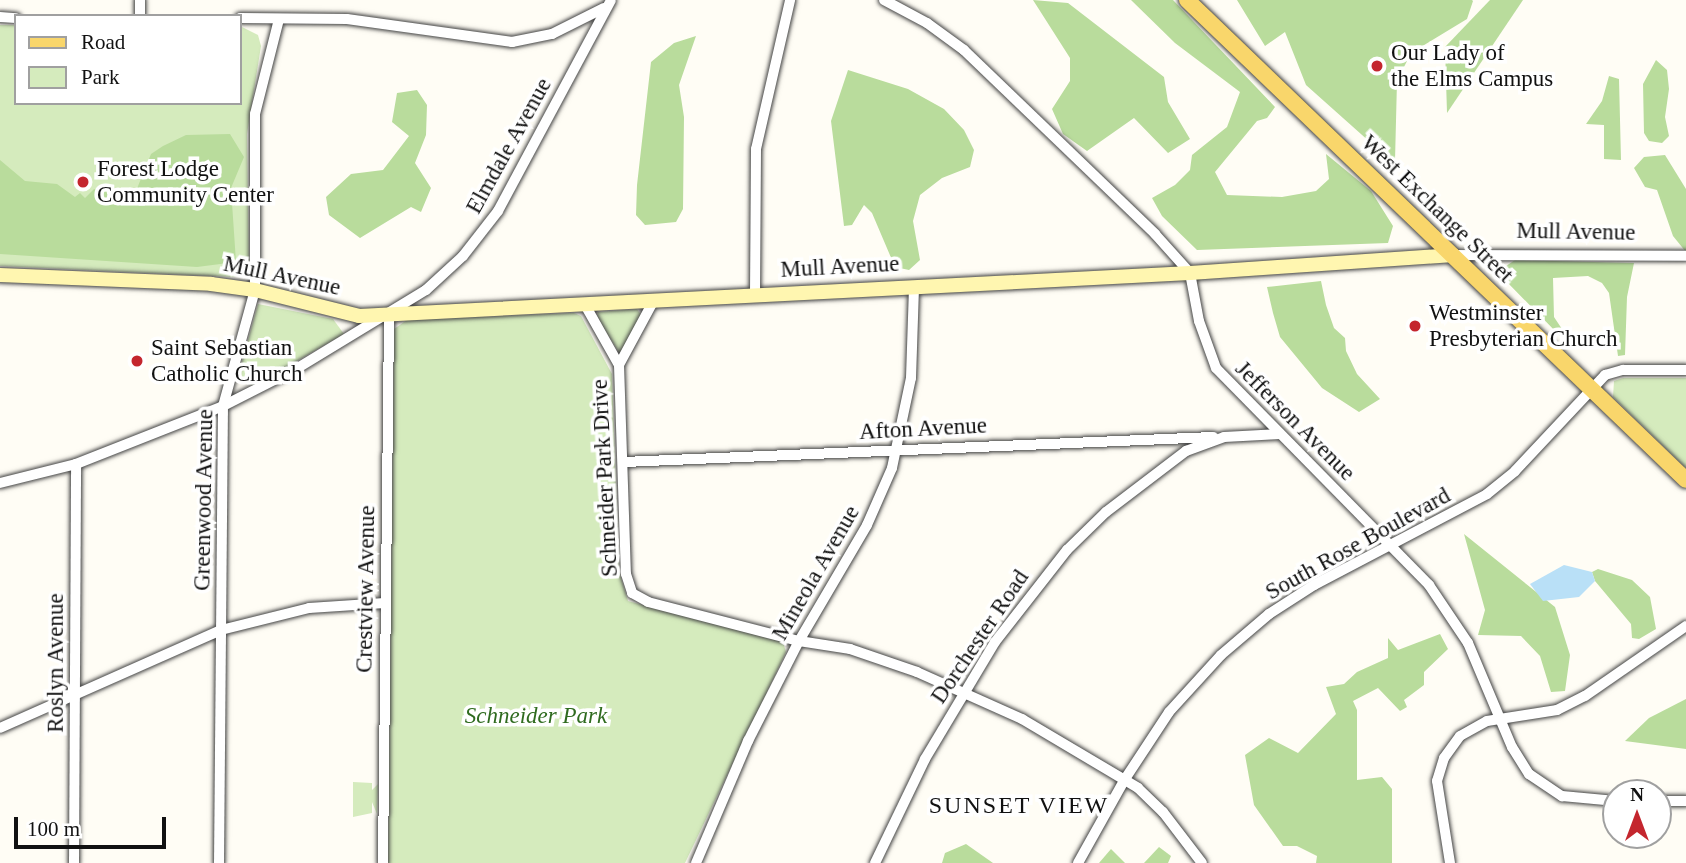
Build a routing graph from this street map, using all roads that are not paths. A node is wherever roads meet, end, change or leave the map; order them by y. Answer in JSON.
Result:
{"nodes":[{"id":1,"x":617,"y":0,"type":"edge"},
{"id":2,"x":790,"y":0,"type":"edge"},
{"id":3,"x":884,"y":0,"type":"edge"},
{"id":4,"x":1187,"y":0,"type":"edge"},
{"id":5,"x":604,"y":2,"type":"edge"},
{"id":6,"x":242,"y":18,"type":"edge"},
{"id":7,"x":279,"y":19,"type":"junction"},
{"id":8,"x":1453,"y":255,"type":"junction"},
{"id":9,"x":1686,"y":256,"type":"edge"},
{"id":10,"x":1190,"y":274,"type":"junction"},
{"id":11,"x":0,"y":275,"type":"edge"},
{"id":12,"x":914,"y":286,"type":"junction"},
{"id":13,"x":256,"y":290,"type":"junction"},
{"id":14,"x":755,"y":294,"type":"junction"},
{"id":15,"x":654,"y":300,"type":"junction"},
{"id":16,"x":584,"y":303,"type":"junction"},
{"id":17,"x":389,"y":315,"type":"junction"},
{"id":18,"x":619,"y":365,"type":"junction"},
{"id":19,"x":1686,"y":370,"type":"edge"},
{"id":20,"x":1592,"y":389,"type":"junction"},
{"id":21,"x":223,"y":407,"type":"junction"},
{"id":22,"x":1280,"y":434,"type":"junction"},
{"id":23,"x":1224,"y":437,"type":"junction"},
{"id":24,"x":898,"y":448,"type":"junction"},
{"id":25,"x":624,"y":463,"type":"junction"},
{"id":26,"x":76,"y":464,"type":"junction"},
{"id":27,"x":1686,"y":480,"type":"edge"},
{"id":28,"x":0,"y":483,"type":"edge"},
{"id":29,"x":1392,"y":544,"type":"junction"},
{"id":30,"x":385,"y":603,"type":"junction"},
{"id":31,"x":1686,"y":626,"type":"edge"},
{"id":32,"x":221,"y":630,"type":"junction"},
{"id":33,"x":799,"y":641,"type":"junction"},
{"id":34,"x":964,"y":693,"type":"junction"},
{"id":35,"x":76,"y":694,"type":"junction"},
{"id":36,"x":1503,"y":721,"type":"junction"},
{"id":37,"x":0,"y":728,"type":"edge"},
{"id":38,"x":1125,"y":779,"type":"junction"},
{"id":39,"x":1602,"y":801,"type":"edge"},
{"id":40,"x":74,"y":863,"type":"edge"},
{"id":41,"x":219,"y":863,"type":"edge"},
{"id":42,"x":383,"y":863,"type":"edge"},
{"id":43,"x":696,"y":863,"type":"edge"},
{"id":44,"x":875,"y":863,"type":"edge"},
{"id":45,"x":1078,"y":863,"type":"edge"},
{"id":46,"x":1202,"y":863,"type":"edge"},
{"id":47,"x":1450,"y":863,"type":"edge"}],
"edges":[{"from":1,"to":5,"type":"street"},
{"from":2,"to":14,"type":"street"},
{"from":3,"to":10,"type":"street","name":"Jefferson Avenue"},
{"from":4,"to":8,"type":"main road","name":"West Exchange Street"},
{"from":5,"to":7,"type":"street"},
{"from":5,"to":17,"type":"street","name":"Elmdale Avenue"},
{"from":6,"to":7,"type":"street"},
{"from":7,"to":13,"type":"street","name":"Greenwood Avenue"},
{"from":8,"to":9,"type":"street","name":"Mull Avenue"},
{"from":8,"to":10,"type":"street","name":"Mull Avenue"},
{"from":8,"to":20,"type":"main road","name":"West Exchange Street"},
{"from":10,"to":12,"type":"street","name":"Mull Avenue"},
{"from":10,"to":22,"type":"street","name":"Jefferson Avenue"},
{"from":11,"to":13,"type":"street","name":"Mull Avenue"},
{"from":12,"to":14,"type":"street","name":"Mull Avenue"},
{"from":12,"to":24,"type":"street","name":"Mineola Avenue"},
{"from":13,"to":17,"type":"street","name":"Mull Avenue"},
{"from":13,"to":21,"type":"street","name":"Greenwood Avenue"},
{"from":14,"to":15,"type":"street","name":"Mull Avenue"},
{"from":15,"to":16,"type":"street","name":"Mull Avenue"},
{"from":15,"to":18,"type":"street","name":"Schneider Park Drive"},
{"from":16,"to":17,"type":"street","name":"Mull Avenue"},
{"from":16,"to":18,"type":"street","name":"Schneider Park Drive"},
{"from":17,"to":21,"type":"street","name":"Elmdale Avenue"},
{"from":17,"to":30,"type":"street","name":"Crestview Avenue"},
{"from":18,"to":25,"type":"street","name":"Schneider Park Drive"},
{"from":19,"to":20,"type":"street","name":"South Rose Boulevard"},
{"from":20,"to":27,"type":"main road","name":"West Exchange Street"},
{"from":20,"to":29,"type":"street","name":"South Rose Boulevard"},
{"from":21,"to":26,"type":"street","name":"Elmdale Avenue"},
{"from":21,"to":32,"type":"street","name":"Greenwood Avenue"},
{"from":22,"to":23,"type":"street","name":"Dorchester Road"},
{"from":22,"to":29,"type":"street","name":"Jefferson Avenue"},
{"from":23,"to":24,"type":"street","name":"Afton Avenue"},
{"from":23,"to":34,"type":"street","name":"Dorchester Road"},
{"from":24,"to":25,"type":"street","name":"Afton Avenue"},
{"from":24,"to":33,"type":"street","name":"Mineola Avenue"},
{"from":25,"to":33,"type":"street","name":"Schneider Park Drive"},
{"from":26,"to":28,"type":"street","name":"Elmdale Avenue"},
{"from":26,"to":35,"type":"street","name":"Roslyn Avenue"},
{"from":29,"to":36,"type":"street","name":"Jefferson Avenue"},
{"from":29,"to":38,"type":"street","name":"South Rose Boulevard"},
{"from":30,"to":32,"type":"street"},
{"from":30,"to":42,"type":"street","name":"Crestview Avenue"},
{"from":31,"to":36,"type":"street"},
{"from":32,"to":35,"type":"street"},
{"from":32,"to":41,"type":"street","name":"Greenwood Avenue"},
{"from":33,"to":34,"type":"street"},
{"from":33,"to":43,"type":"street","name":"Mineola Avenue"},
{"from":34,"to":38,"type":"street"},
{"from":34,"to":44,"type":"street","name":"Dorchester Road"},
{"from":35,"to":37,"type":"street"},
{"from":35,"to":40,"type":"street","name":"Roslyn Avenue"},
{"from":36,"to":39,"type":"street","name":"Jefferson Avenue"},
{"from":36,"to":47,"type":"street"},
{"from":38,"to":45,"type":"street","name":"South Rose Boulevard"},
{"from":38,"to":46,"type":"street"}]}
